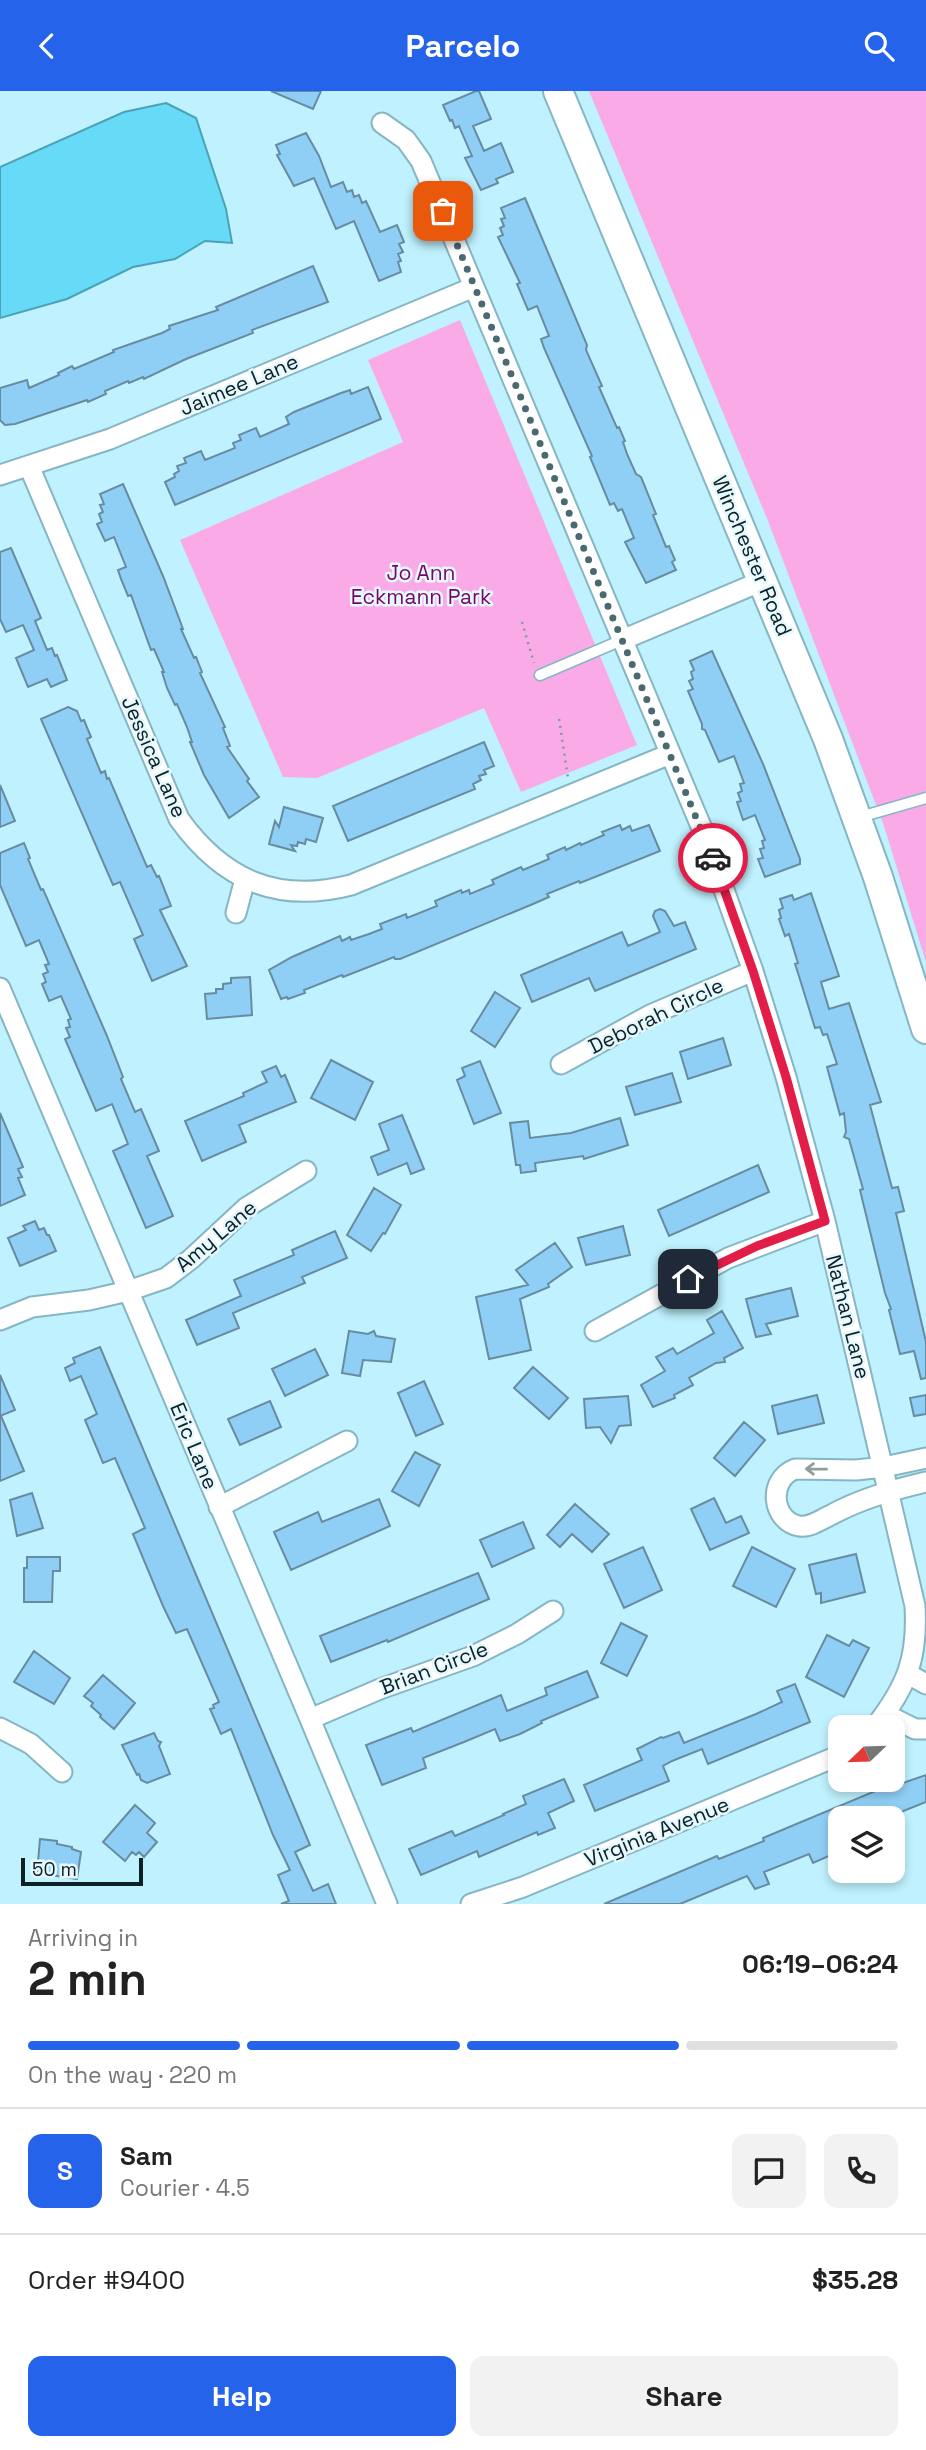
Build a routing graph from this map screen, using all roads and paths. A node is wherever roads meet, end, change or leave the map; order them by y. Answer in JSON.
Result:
{"nodes":[{"id":1,"x":558,"y":91,"type":"edge"},
{"id":2,"x":382,"y":123,"type":"dead end"},
{"id":3,"x":474,"y":287,"type":"junction"},
{"id":4,"x":29,"y":466,"type":"junction"},
{"id":5,"x":0,"y":475,"type":"edge"},
{"id":6,"x":762,"y":581,"type":"junction"},
{"id":7,"x":522,"y":622,"type":"dead end"},
{"id":8,"x":622,"y":640,"type":"junction"},
{"id":9,"x":540,"y":675,"type":"joint"},
{"id":10,"x":558,"y":719,"type":"dead end"},
{"id":11,"x":670,"y":754,"type":"junction"},
{"id":12,"x":573,"y":794,"type":"junction"},
{"id":13,"x":926,"y":798,"type":"edge"},
{"id":14,"x":856,"y":818,"type":"junction"},
{"id":15,"x":245,"y":879,"type":"junction"},
{"id":16,"x":236,"y":913,"type":"dead end"},
{"id":17,"x":753,"y":971,"type":"junction"},
{"id":18,"x":0,"y":988,"type":"edge"},
{"id":19,"x":926,"y":1029,"type":"edge"},
{"id":20,"x":561,"y":1064,"type":"dead end"},
{"id":21,"x":306,"y":1171,"type":"dead end"},
{"id":22,"x":825,"y":1221,"type":"junction"},
{"id":23,"x":128,"y":1291,"type":"junction"},
{"id":24,"x":0,"y":1320,"type":"edge"},
{"id":25,"x":595,"y":1331,"type":"dead end"},
{"id":26,"x":346,"y":1441,"type":"dead end"},
{"id":27,"x":926,"y":1458,"type":"edge"},
{"id":28,"x":884,"y":1467,"type":"junction"},
{"id":29,"x":926,"y":1482,"type":"edge"},
{"id":30,"x":889,"y":1490,"type":"junction"},
{"id":31,"x":219,"y":1507,"type":"junction"},
{"id":32,"x":553,"y":1611,"type":"dead end"},
{"id":33,"x":908,"y":1674,"type":"junction"},
{"id":34,"x":926,"y":1684,"type":"edge"},
{"id":35,"x":884,"y":1715,"type":"edge"},
{"id":36,"x":310,"y":1719,"type":"junction"},
{"id":37,"x":905,"y":1726,"type":"edge"},
{"id":38,"x":0,"y":1728,"type":"edge"},
{"id":39,"x":926,"y":1729,"type":"edge"},
{"id":40,"x":828,"y":1760,"type":"edge"},
{"id":41,"x":62,"y":1772,"type":"dead end"},
{"id":42,"x":387,"y":1904,"type":"edge"},
{"id":43,"x":471,"y":1904,"type":"edge"}],
"edges":[{"from":1,"to":6,"type":"main road","name":"Winchester Road"},
{"from":2,"to":3,"type":"street","name":"Nathan Lane"},
{"from":3,"to":4,"type":"street","name":"Jaimee Lane"},
{"from":3,"to":8,"type":"street","name":"Nathan Lane"},
{"from":4,"to":5,"type":"street","name":"Jaimee Lane"},
{"from":4,"to":15,"type":"street","name":"Jessica Lane"},
{"from":6,"to":8,"type":"street"},
{"from":6,"to":14,"type":"main road","name":"Winchester Road"},
{"from":7,"to":9,"type":"path"},
{"from":8,"to":9,"type":"lane"},
{"from":8,"to":11,"type":"street","name":"Nathan Lane"},
{"from":10,"to":12,"type":"path"},
{"from":11,"to":12,"type":"street","name":"Jessica Lane"},
{"from":11,"to":17,"type":"street","name":"Nathan Lane"},
{"from":12,"to":15,"type":"street","name":"Jessica Lane"},
{"from":13,"to":14,"type":"lane"},
{"from":14,"to":19,"type":"main road","name":"Winchester Road"},
{"from":15,"to":16,"type":"street"},
{"from":17,"to":20,"type":"street","name":"Deborah Circle"},
{"from":17,"to":22,"type":"street","name":"Nathan Lane"},
{"from":18,"to":23,"type":"street","name":"Eric Lane"},
{"from":21,"to":23,"type":"street","name":"Amy Lane"},
{"from":22,"to":25,"type":"street"},
{"from":22,"to":28,"type":"street","name":"Nathan Lane"},
{"from":23,"to":24,"type":"street","name":"Amy Lane"},
{"from":23,"to":31,"type":"street","name":"Eric Lane"},
{"from":26,"to":31,"type":"street"},
{"from":27,"to":28,"type":"street"},
{"from":28,"to":30,"type":"street","name":"Nathan Lane"},
{"from":28,"to":30,"type":"street","one_way":true},
{"from":29,"to":30,"type":"street"},
{"from":30,"to":33,"type":"street","name":"Nathan Lane"},
{"from":31,"to":36,"type":"street","name":"Eric Lane"},
{"from":32,"to":36,"type":"street","name":"Brian Circle"},
{"from":33,"to":34,"type":"street"},
{"from":33,"to":35,"type":"street","name":"Nathan Lane"},
{"from":36,"to":42,"type":"street","name":"Eric Lane"},
{"from":37,"to":39,"type":"street"},
{"from":38,"to":41,"type":"street"},
{"from":40,"to":43,"type":"street","name":"Virginia Avenue"}]}
